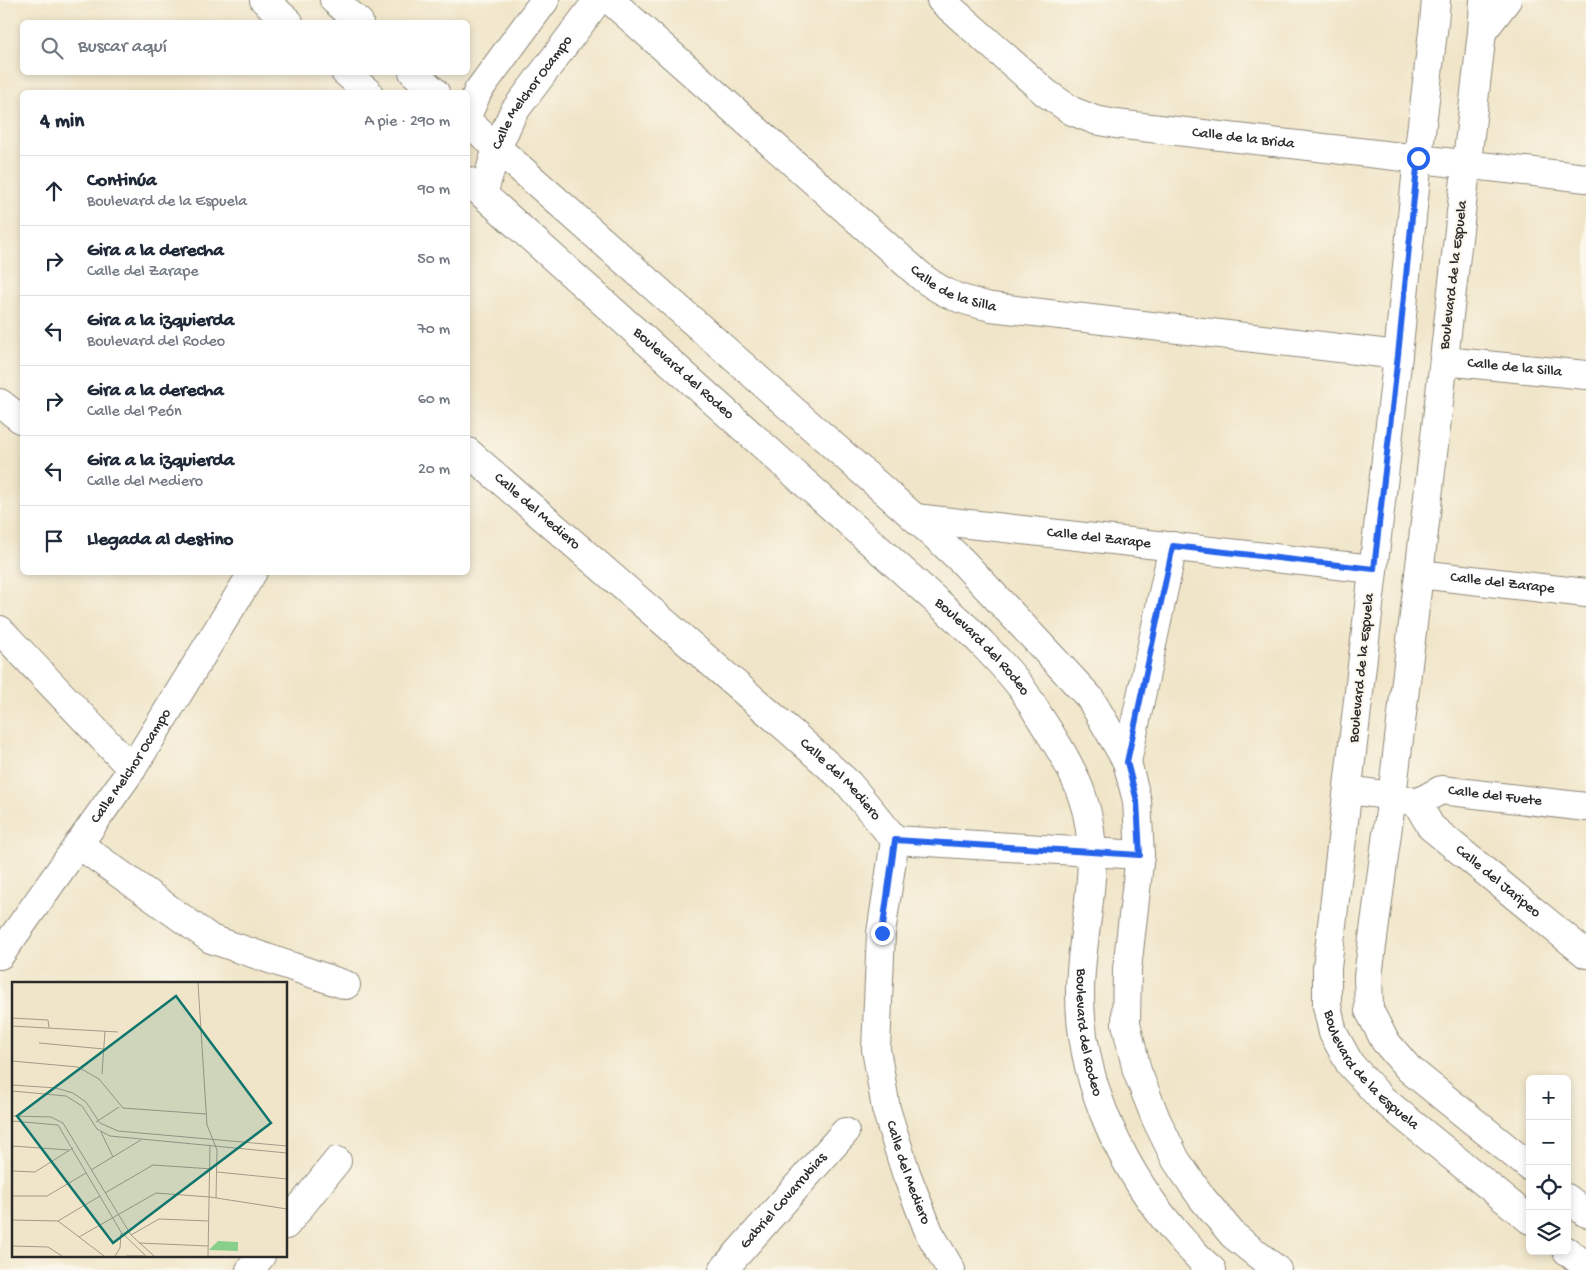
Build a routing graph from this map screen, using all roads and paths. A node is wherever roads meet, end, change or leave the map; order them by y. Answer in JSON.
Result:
{"nodes":[{"id":1,"x":264,"y":0,"type":"edge"},
{"id":2,"x":334,"y":0,"type":"edge"},
{"id":3,"x":545,"y":0,"type":"edge"},
{"id":4,"x":598,"y":0,"type":"edge"},
{"id":5,"x":610,"y":0,"type":"edge"},
{"id":6,"x":941,"y":0,"type":"edge"},
{"id":7,"x":1436,"y":0,"type":"edge"},
{"id":8,"x":1484,"y":0,"type":"edge"},
{"id":9,"x":1508,"y":0,"type":"edge"},
{"id":10,"x":287,"y":20,"type":"edge"},
{"id":11,"x":357,"y":20,"type":"edge"},
{"id":12,"x":1482,"y":32,"type":"junction"},
{"id":13,"x":348,"y":75,"type":"edge"},
{"id":14,"x":416,"y":75,"type":"edge"},
{"id":15,"x":366,"y":90,"type":"edge"},
{"id":16,"x":433,"y":90,"type":"edge"},
{"id":17,"x":470,"y":109,"type":"edge"},
{"id":18,"x":470,"y":124,"type":"edge"},
{"id":19,"x":497,"y":148,"type":"junction"},
{"id":20,"x":1418,"y":158,"type":"junction"},
{"id":21,"x":1467,"y":164,"type":"junction"},
{"id":22,"x":1586,"y":178,"type":"edge"},
{"id":23,"x":475,"y":187,"type":"edge"},
{"id":24,"x":1398,"y":355,"type":"junction"},
{"id":25,"x":1444,"y":361,"type":"junction"},
{"id":26,"x":1586,"y":375,"type":"edge"},
{"id":27,"x":0,"y":404,"type":"edge"},
{"id":28,"x":20,"y":419,"type":"edge"},
{"id":29,"x":470,"y":454,"type":"edge"},
{"id":30,"x":915,"y":518,"type":"junction"},
{"id":31,"x":1173,"y":546,"type":"junction"},
{"id":32,"x":1374,"y":569,"type":"junction"},
{"id":33,"x":1419,"y":574,"type":"junction"},
{"id":34,"x":251,"y":575,"type":"edge"},
{"id":35,"x":1586,"y":593,"type":"edge"},
{"id":36,"x":0,"y":630,"type":"edge"},
{"id":37,"x":1127,"y":762,"type":"junction"},
{"id":38,"x":132,"y":768,"type":"junction"},
{"id":39,"x":1349,"y":790,"type":"junction"},
{"id":40,"x":1404,"y":800,"type":"junction"},
{"id":41,"x":1586,"y":807,"type":"edge"},
{"id":42,"x":895,"y":840,"type":"junction"},
{"id":43,"x":78,"y":844,"type":"junction"},
{"id":44,"x":1092,"y":851,"type":"junction"},
{"id":45,"x":1140,"y":855,"type":"junction"},
{"id":46,"x":1586,"y":954,"type":"edge"},
{"id":47,"x":0,"y":955,"type":"edge"},
{"id":48,"x":346,"y":985,"type":"dead end"},
{"id":49,"x":845,"y":1132,"type":"dead end"},
{"id":50,"x":337,"y":1161,"type":"dead end"},
{"id":51,"x":1528,"y":1165,"type":"edge"},
{"id":52,"x":1571,"y":1201,"type":"edge"},
{"id":53,"x":1586,"y":1213,"type":"edge"},
{"id":54,"x":1526,"y":1217,"type":"edge"},
{"id":55,"x":288,"y":1222,"type":"edge"},
{"id":56,"x":1571,"y":1254,"type":"edge"},
{"id":57,"x":259,"y":1258,"type":"edge"},
{"id":58,"x":1586,"y":1266,"type":"edge"},
{"id":59,"x":250,"y":1270,"type":"edge"},
{"id":60,"x":723,"y":1270,"type":"edge"},
{"id":61,"x":951,"y":1270,"type":"edge"},
{"id":62,"x":1212,"y":1270,"type":"edge"},
{"id":63,"x":1277,"y":1270,"type":"edge"}],
"edges":[{"from":1,"to":10,"type":"street"},
{"from":2,"to":11,"type":"street"},
{"from":3,"to":17,"type":"street"},
{"from":4,"to":19,"type":"street","name":"Calle Melchor Ocampo"},
{"from":5,"to":24,"type":"street","name":"Calle de la Silla"},
{"from":6,"to":20,"type":"street","name":"Calle de la Brida"},
{"from":7,"to":20,"type":"street","name":"Boulevard de la Espuela"},
{"from":8,"to":12,"type":"street","name":"Boulevard de la Espuela"},
{"from":9,"to":12,"type":"street"},
{"from":12,"to":21,"type":"street","name":"Boulevard de la Espuela"},
{"from":13,"to":15,"type":"street"},
{"from":14,"to":16,"type":"street"},
{"from":18,"to":19,"type":"street"},
{"from":19,"to":23,"type":"street","name":"Calle Melchor Ocampo"},
{"from":19,"to":30,"type":"street"},
{"from":20,"to":21,"type":"street","name":"Calle de la Brida"},
{"from":20,"to":24,"type":"street","name":"Boulevard de la Espuela"},
{"from":21,"to":22,"type":"street","name":"Calle de la Brida"},
{"from":21,"to":25,"type":"street","name":"Boulevard de la Espuela"},
{"from":23,"to":44,"type":"street","name":"Boulevard del Rodeo"},
{"from":24,"to":32,"type":"street","name":"Boulevard de la Espuela"},
{"from":25,"to":26,"type":"street","name":"Calle de la Silla"},
{"from":25,"to":33,"type":"street","name":"Boulevard de la Espuela"},
{"from":27,"to":28,"type":"street"},
{"from":29,"to":42,"type":"street","name":"Calle del Mediero"},
{"from":30,"to":31,"type":"street","name":"Calle del Zarape"},
{"from":30,"to":37,"type":"street"},
{"from":31,"to":32,"type":"street","name":"Calle del Zarape"},
{"from":31,"to":37,"type":"street"},
{"from":32,"to":39,"type":"street","name":"Boulevard de la Espuela"},
{"from":33,"to":35,"type":"street","name":"Calle del Zarape"},
{"from":33,"to":40,"type":"street","name":"Boulevard de la Espuela"},
{"from":34,"to":38,"type":"street","name":"Calle Melchor Ocampo"},
{"from":36,"to":38,"type":"street"},
{"from":37,"to":45,"type":"street"},
{"from":38,"to":43,"type":"street","name":"Calle Melchor Ocampo"},
{"from":39,"to":40,"type":"street"},
{"from":39,"to":54,"type":"street","name":"Boulevard de la Espuela"},
{"from":40,"to":41,"type":"street","name":"Calle del Fuete"},
{"from":40,"to":46,"type":"street","name":"Calle del Jaripeo"},
{"from":40,"to":51,"type":"street","name":"Boulevard de la Espuela"},
{"from":42,"to":44,"type":"street"},
{"from":42,"to":61,"type":"street","name":"Calle del Mediero"},
{"from":43,"to":47,"type":"street","name":"Calle Melchor Ocampo"},
{"from":43,"to":48,"type":"street"},
{"from":44,"to":45,"type":"street"},
{"from":44,"to":62,"type":"street","name":"Boulevard del Rodeo"},
{"from":45,"to":63,"type":"street"},
{"from":49,"to":60,"type":"street","name":"Gabriel Covarrubias"},
{"from":50,"to":55,"type":"street"},
{"from":52,"to":53,"type":"street"},
{"from":56,"to":58,"type":"street"},
{"from":57,"to":59,"type":"street"}]}
